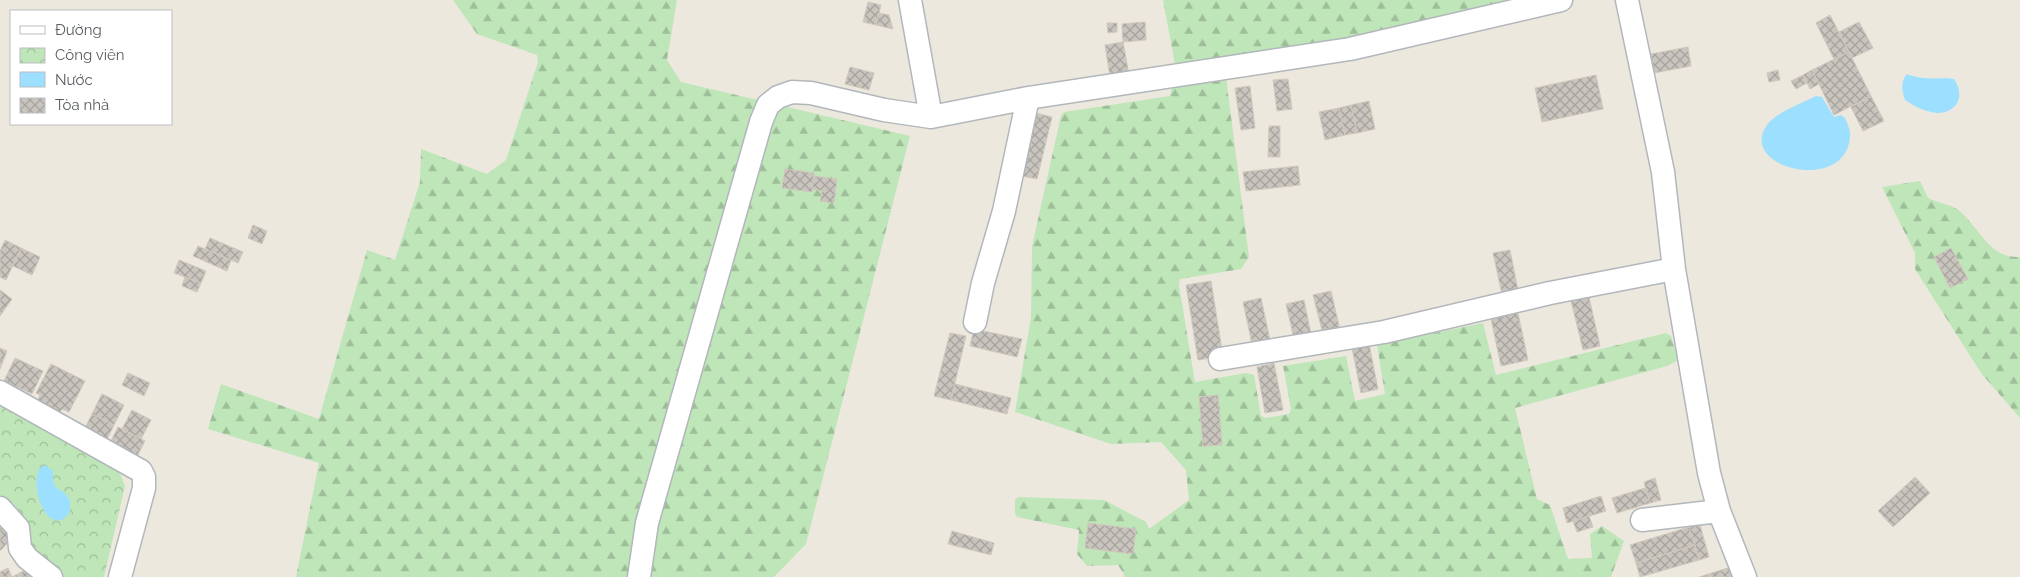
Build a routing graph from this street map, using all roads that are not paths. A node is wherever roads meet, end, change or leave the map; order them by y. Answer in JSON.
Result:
{"nodes":[{"id":1,"x":910,"y":0,"type":"edge"},
{"id":2,"x":1561,"y":0,"type":"edge"},
{"id":3,"x":1627,"y":0,"type":"edge"},
{"id":4,"x":1028,"y":98,"type":"junction"},
{"id":5,"x":931,"y":117,"type":"junction"},
{"id":6,"x":1674,"y":269,"type":"junction"},
{"id":7,"x":975,"y":322,"type":"dead end"},
{"id":8,"x":1220,"y":359,"type":"dead end"},
{"id":9,"x":0,"y":392,"type":"edge"},
{"id":10,"x":0,"y":508,"type":"edge"},
{"id":11,"x":1719,"y":511,"type":"junction"},
{"id":12,"x":1642,"y":520,"type":"dead end"},
{"id":13,"x":51,"y":577,"type":"edge"},
{"id":14,"x":120,"y":577,"type":"edge"},
{"id":15,"x":639,"y":577,"type":"edge"},
{"id":16,"x":1745,"y":577,"type":"edge"}],
"edges":[{"from":1,"to":5,"type":"street"},
{"from":2,"to":4,"type":"street"},
{"from":3,"to":6,"type":"street"},
{"from":4,"to":5,"type":"street"},
{"from":4,"to":7,"type":"street"},
{"from":5,"to":15,"type":"street"},
{"from":6,"to":8,"type":"street"},
{"from":6,"to":11,"type":"street"},
{"from":9,"to":14,"type":"street"},
{"from":10,"to":13,"type":"street"},
{"from":11,"to":12,"type":"street"},
{"from":11,"to":16,"type":"street"}]}
